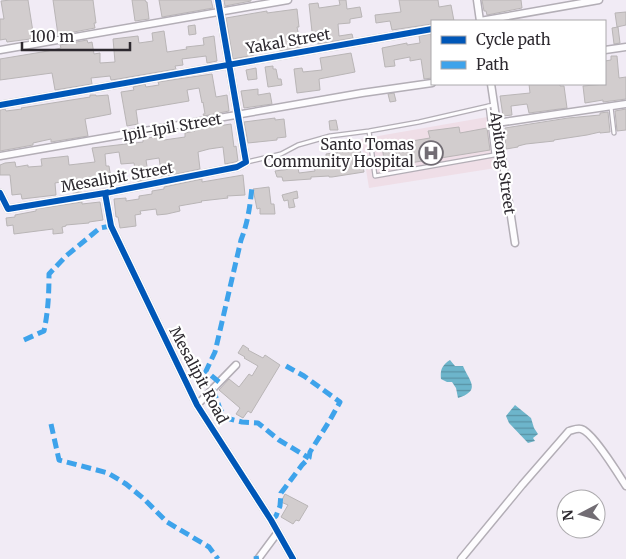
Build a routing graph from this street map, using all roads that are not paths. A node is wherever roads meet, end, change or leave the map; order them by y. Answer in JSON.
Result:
{"nodes":[{"id":1,"x":218,"y":0,"type":"edge"},
{"id":2,"x":288,"y":0,"type":"edge"},
{"id":3,"x":476,"y":0,"type":"edge"},
{"id":4,"x":599,"y":0,"type":"edge"},
{"id":5,"x":220,"y":12,"type":"junction"},
{"id":6,"x":480,"y":20,"type":"edge"},
{"id":7,"x":486,"y":20,"type":"edge"},
{"id":8,"x":431,"y":29,"type":"edge"},
{"id":9,"x":626,"y":47,"type":"edge"},
{"id":10,"x":0,"y":50,"type":"edge"},
{"id":11,"x":606,"y":50,"type":"edge"},
{"id":12,"x":230,"y":64,"type":"junction"},
{"id":13,"x":431,"y":83,"type":"edge"},
{"id":14,"x":491,"y":85,"type":"edge"},
{"id":15,"x":0,"y":104,"type":"edge"},
{"id":16,"x":626,"y":104,"type":"edge"},
{"id":17,"x":495,"y":105,"type":"junction"},
{"id":18,"x":488,"y":106,"type":"junction"},
{"id":19,"x":611,"y":107,"type":"junction"},
{"id":20,"x":238,"y":116,"type":"junction"},
{"id":21,"x":497,"y":124,"type":"junction"},
{"id":22,"x":369,"y":131,"type":"junction"},
{"id":23,"x":614,"y":132,"type":"dead end"},
{"id":24,"x":0,"y":156,"type":"edge"},
{"id":25,"x":246,"y":162,"type":"junction"},
{"id":26,"x":0,"y":193,"type":"edge"},
{"id":27,"x":105,"y":193,"type":"junction"},
{"id":28,"x":8,"y":209,"type":"junction"},
{"id":29,"x":0,"y":210,"type":"edge"},
{"id":30,"x":515,"y":243,"type":"dead end"},
{"id":31,"x":236,"y":365,"type":"dead end"},
{"id":32,"x":197,"y":405,"type":"junction"},
{"id":33,"x":626,"y":486,"type":"edge"},
{"id":34,"x":278,"y":532,"type":"junction"},
{"id":35,"x":258,"y":559,"type":"edge"},
{"id":36,"x":293,"y":559,"type":"edge"},
{"id":37,"x":461,"y":559,"type":"edge"}],
"edges":[{"from":1,"to":5,"type":"street"},
{"from":2,"to":5,"type":"street"},
{"from":3,"to":6,"type":"street"},
{"from":4,"to":7,"type":"street"},
{"from":5,"to":10,"type":"street"},
{"from":5,"to":12,"type":"street"},
{"from":8,"to":12,"type":"street","name":"Yakal Street"},
{"from":9,"to":11,"type":"street"},
{"from":12,"to":15,"type":"street","name":"Yakal Street"},
{"from":12,"to":20,"type":"street"},
{"from":13,"to":20,"type":"street","name":"Ipil-Ipil Street"},
{"from":14,"to":17,"type":"street","name":"Apitong Street"},
{"from":16,"to":19,"type":"street"},
{"from":17,"to":18,"type":"lane"},
{"from":17,"to":21,"type":"street","name":"Apitong Street"},
{"from":18,"to":22,"type":"lane"},
{"from":18,"to":22,"type":"lane"},
{"from":19,"to":21,"type":"street"},
{"from":19,"to":23,"type":"lane"},
{"from":20,"to":24,"type":"street","name":"Ipil-Ipil Street"},
{"from":20,"to":25,"type":"street"},
{"from":21,"to":30,"type":"street","name":"Apitong Street"},
{"from":22,"to":25,"type":"lane"},
{"from":25,"to":27,"type":"street","name":"Mesalipit Street"},
{"from":26,"to":28,"type":"street"},
{"from":27,"to":28,"type":"street","name":"Mesalipit Street"},
{"from":27,"to":32,"type":"street","name":"Mesalipit Road"},
{"from":28,"to":29,"type":"street","name":"Mesalipit Street"},
{"from":31,"to":32,"type":"street"},
{"from":32,"to":34,"type":"street","name":"Mesalipit Road"},
{"from":33,"to":37,"type":"street"},
{"from":34,"to":35,"type":"street"},
{"from":34,"to":36,"type":"street","name":"Mesalipit Road"}]}
